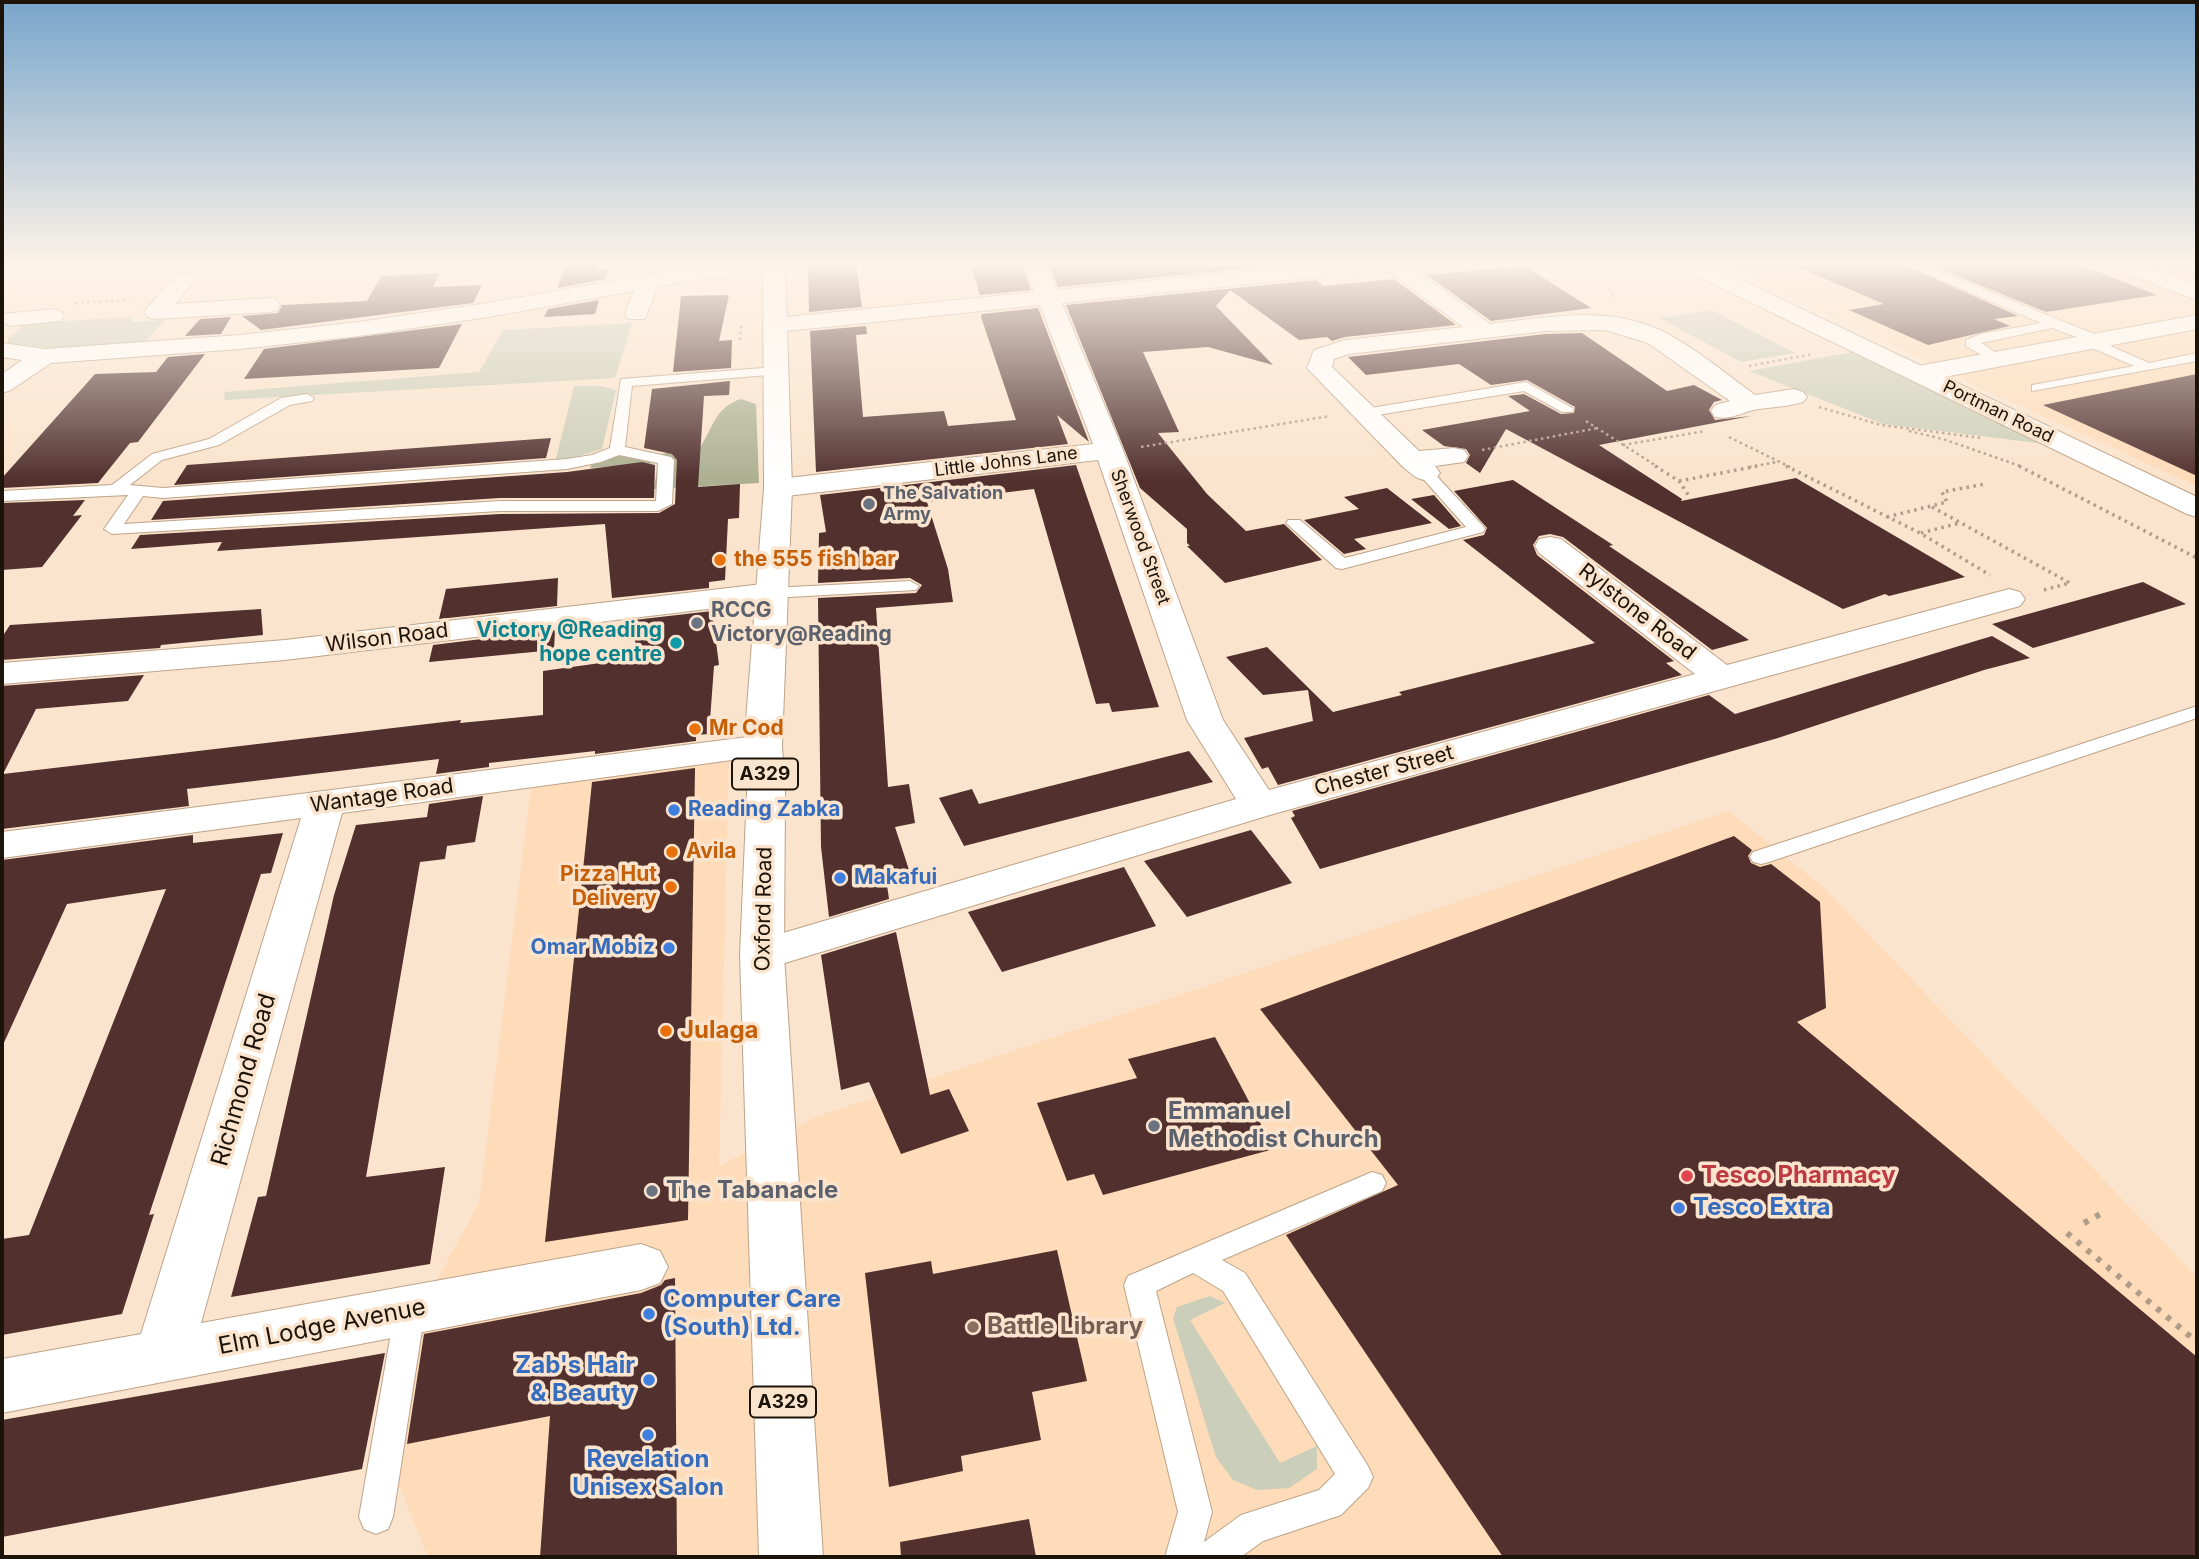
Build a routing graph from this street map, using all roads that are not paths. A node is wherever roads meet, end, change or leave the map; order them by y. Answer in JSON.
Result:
{"nodes":[{"id":1,"x":246,"y":335,"type":"edge"},
{"id":2,"x":299,"y":335,"type":"edge"},
{"id":3,"x":777,"y":335,"type":"edge"},
{"id":4,"x":1062,"y":335,"type":"edge"},
{"id":5,"x":1459,"y":335,"type":"edge"},
{"id":6,"x":1648,"y":335,"type":"edge"},
{"id":7,"x":1836,"y":335,"type":"edge"},
{"id":8,"x":2000,"y":335,"type":"edge"},
{"id":9,"x":2078,"y":335,"type":"edge"},
{"id":10,"x":2132,"y":335,"type":"edge"},
{"id":11,"x":240,"y":342,"type":"junction"},
{"id":12,"x":2095,"y":342,"type":"junction"},
{"id":13,"x":2,"y":350,"type":"edge"},
{"id":14,"x":45,"y":356,"type":"junction"},
{"id":15,"x":2197,"y":357,"type":"edge"},
{"id":16,"x":1999,"y":359,"type":"junction"},
{"id":17,"x":2148,"y":366,"type":"junction"},
{"id":18,"x":776,"y":371,"type":"junction"},
{"id":19,"x":1918,"y":374,"type":"junction"},
{"id":20,"x":2,"y":385,"type":"edge"},
{"id":21,"x":2037,"y":388,"type":"dead end"},
{"id":22,"x":1794,"y":397,"type":"road end"},
{"id":23,"x":307,"y":398,"type":"dead end"},
{"id":24,"x":1750,"y":403,"type":"junction"},
{"id":25,"x":1567,"y":409,"type":"road end"},
{"id":26,"x":1365,"y":413,"type":"junction"},
{"id":27,"x":1720,"y":425,"type":"road end"},
{"id":28,"x":617,"y":450,"type":"junction"},
{"id":29,"x":1109,"y":450,"type":"junction"},
{"id":30,"x":1454,"y":456,"type":"road end"},
{"id":31,"x":1419,"y":466,"type":"junction"},
{"id":32,"x":778,"y":488,"type":"junction"},
{"id":33,"x":116,"y":489,"type":"junction"},
{"id":34,"x":138,"y":491,"type":"junction"},
{"id":35,"x":428,"y":493,"type":"junction"},
{"id":36,"x":2,"y":496,"type":"edge"},
{"id":37,"x":2197,"y":508,"type":"edge"},
{"id":38,"x":1294,"y":523,"type":"dead end"},
{"id":39,"x":1550,"y":546,"type":"dead end"},
{"id":40,"x":910,"y":586,"type":"dead end"},
{"id":41,"x":771,"y":593,"type":"junction"},
{"id":42,"x":2017,"y":597,"type":"road end"},
{"id":43,"x":2,"y":674,"type":"edge"},
{"id":44,"x":1723,"y":679,"type":"junction"},
{"id":45,"x":2197,"y":712,"type":"edge"},
{"id":46,"x":763,"y":746,"type":"junction"},
{"id":47,"x":325,"y":803,"type":"junction"},
{"id":48,"x":1259,"y":804,"type":"junction"},
{"id":49,"x":2,"y":845,"type":"edge"},
{"id":50,"x":1761,"y":857,"type":"dead end"},
{"id":51,"x":762,"y":955,"type":"junction"},
{"id":52,"x":1372,"y":1183,"type":"dead end"},
{"id":53,"x":1194,"y":1259,"type":"junction"},
{"id":54,"x":641,"y":1267,"type":"dead end"},
{"id":55,"x":410,"y":1310,"type":"junction"},
{"id":56,"x":163,"y":1357,"type":"junction"},
{"id":57,"x":2,"y":1386,"type":"edge"},
{"id":58,"x":376,"y":1517,"type":"dead end"},
{"id":59,"x":791,"y":1557,"type":"edge"},
{"id":60,"x":1182,"y":1557,"type":"edge"},
{"id":61,"x":1212,"y":1557,"type":"edge"}],
"edges":[{"from":1,"to":11,"type":"street"},
{"from":2,"to":11,"type":"street"},
{"from":3,"to":18,"type":"street","name":"Oxford Road","number":"A329"},
{"from":4,"to":29,"type":"street","name":"Sherwood Street"},
{"from":5,"to":26,"type":"street"},
{"from":6,"to":24,"type":"street"},
{"from":7,"to":19,"type":"street","name":"Portman Road"},
{"from":8,"to":16,"type":"lane"},
{"from":9,"to":12,"type":"lane"},
{"from":10,"to":12,"type":"street"},
{"from":11,"to":14,"type":"street"},
{"from":12,"to":16,"type":"street"},
{"from":12,"to":17,"type":"lane"},
{"from":13,"to":14,"type":"street"},
{"from":14,"to":20,"type":"street"},
{"from":15,"to":17,"type":"lane"},
{"from":16,"to":19,"type":"street"},
{"from":17,"to":21,"type":"lane"},
{"from":18,"to":28,"type":"lane"},
{"from":18,"to":32,"type":"street","name":"Oxford Road","number":"A329"},
{"from":19,"to":37,"type":"street","name":"Portman Road"},
{"from":22,"to":24,"type":"street"},
{"from":23,"to":33,"type":"lane"},
{"from":24,"to":27,"type":"street"},
{"from":25,"to":26,"type":"lane"},
{"from":26,"to":31,"type":"street"},
{"from":28,"to":35,"type":"lane"},
{"from":28,"to":35,"type":"lane"},
{"from":29,"to":32,"type":"street","name":"Little Johns Lane"},
{"from":29,"to":48,"type":"street","name":"Sherwood Street"},
{"from":30,"to":31,"type":"street"},
{"from":31,"to":38,"type":"lane"},
{"from":32,"to":41,"type":"street","name":"Oxford Road","number":"A329"},
{"from":33,"to":34,"type":"lane"},
{"from":33,"to":36,"type":"lane"},
{"from":34,"to":35,"type":"lane"},
{"from":34,"to":35,"type":"lane"},
{"from":39,"to":44,"type":"street","name":"Rylstone Road"},
{"from":40,"to":41,"type":"lane"},
{"from":41,"to":43,"type":"street","name":"Wilson Road"},
{"from":41,"to":46,"type":"street","name":"Oxford Road","number":"A329"},
{"from":42,"to":44,"type":"street","name":"Chester Street"},
{"from":44,"to":48,"type":"street","name":"Chester Street"},
{"from":45,"to":50,"type":"lane"},
{"from":46,"to":47,"type":"street","name":"Wantage Road"},
{"from":46,"to":51,"type":"street","name":"Oxford Road","number":"A329"},
{"from":47,"to":49,"type":"street","name":"Wantage Road"},
{"from":47,"to":56,"type":"street","name":"Richmond Road"},
{"from":48,"to":51,"type":"street","name":"Chester Street"},
{"from":51,"to":59,"type":"street","name":"Oxford Road","number":"A329"},
{"from":52,"to":53,"type":"lane"},
{"from":53,"to":60,"type":"lane"},
{"from":53,"to":61,"type":"lane"},
{"from":54,"to":55,"type":"street","name":"Elm Lodge Avenue"},
{"from":55,"to":56,"type":"street","name":"Elm Lodge Avenue"},
{"from":55,"to":58,"type":"lane"},
{"from":56,"to":57,"type":"street","name":"Elm Lodge Avenue"}]}
